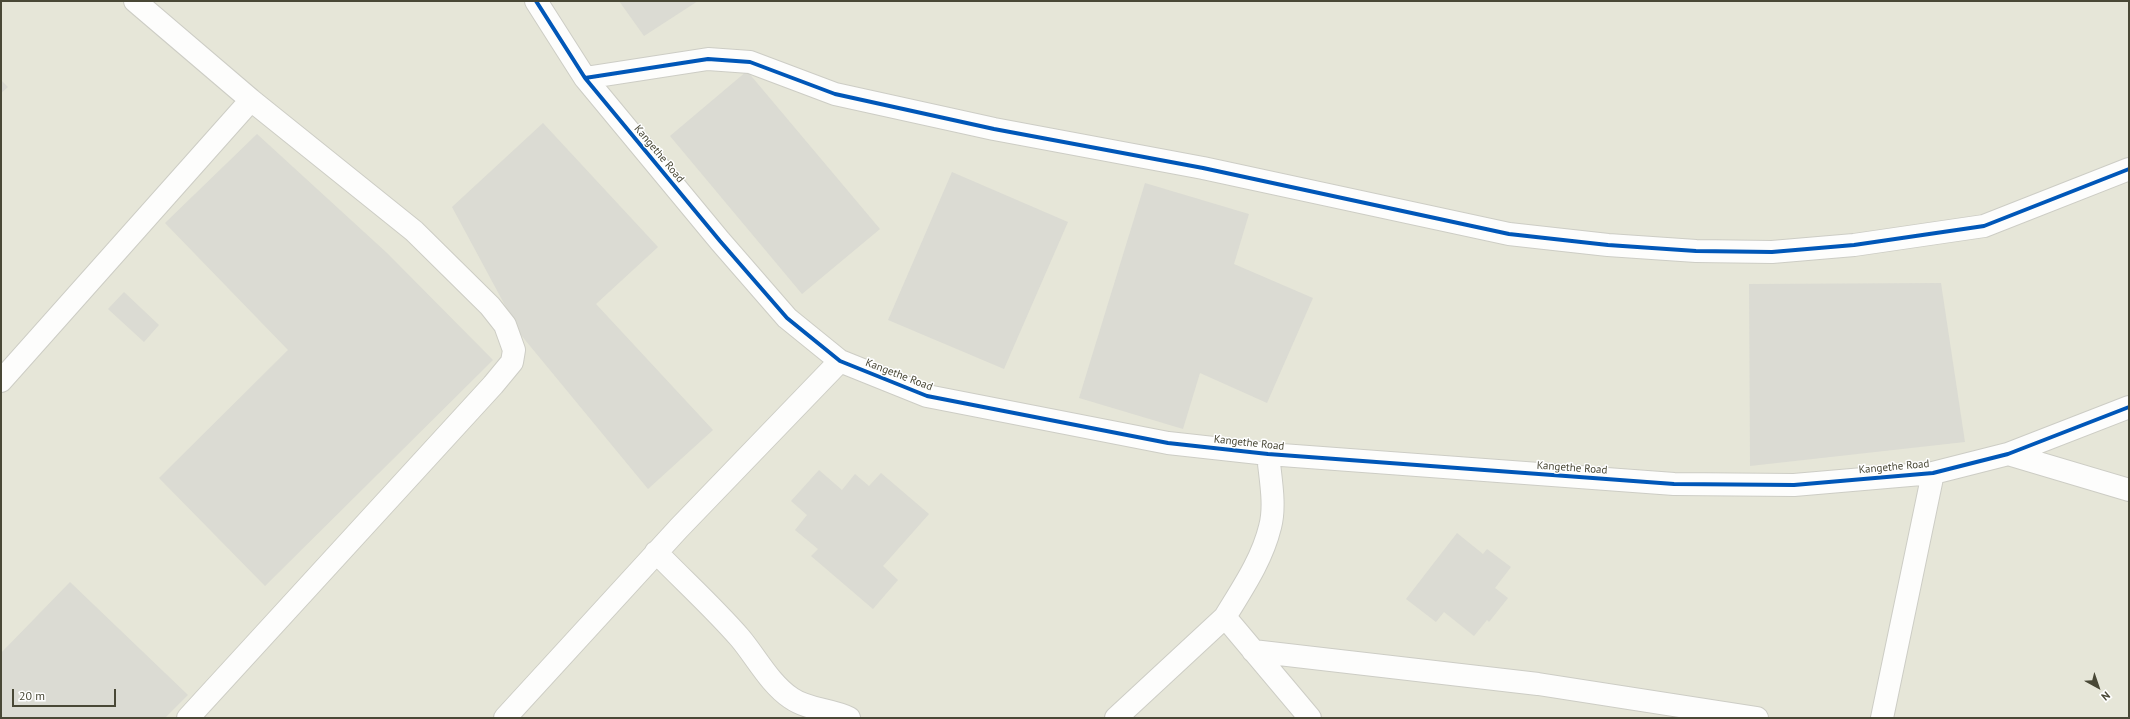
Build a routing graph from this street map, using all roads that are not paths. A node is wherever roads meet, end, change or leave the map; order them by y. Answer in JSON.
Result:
{"nodes":[{"id":1,"x":135,"y":1,"type":"edge"},
{"id":2,"x":536,"y":1,"type":"edge"},
{"id":3,"x":585,"y":78,"type":"junction"},
{"id":4,"x":251,"y":100,"type":"junction"},
{"id":5,"x":2129,"y":169,"type":"edge"},
{"id":6,"x":840,"y":361,"type":"junction"},
{"id":7,"x":1,"y":381,"type":"edge"},
{"id":8,"x":2129,"y":407,"type":"edge"},
{"id":9,"x":1268,"y":454,"type":"junction"},
{"id":10,"x":2008,"y":454,"type":"junction"},
{"id":11,"x":1933,"y":473,"type":"junction"},
{"id":12,"x":2129,"y":490,"type":"edge"},
{"id":13,"x":656,"y":552,"type":"junction"},
{"id":14,"x":1225,"y":617,"type":"junction"},
{"id":15,"x":1253,"y":651,"type":"junction"},
{"id":16,"x":188,"y":718,"type":"edge"},
{"id":17,"x":505,"y":718,"type":"edge"},
{"id":18,"x":849,"y":718,"type":"edge"},
{"id":19,"x":1116,"y":718,"type":"edge"},
{"id":20,"x":1310,"y":718,"type":"edge"},
{"id":21,"x":1757,"y":718,"type":"edge"},
{"id":22,"x":1882,"y":718,"type":"edge"}],
"edges":[{"from":1,"to":4,"type":"street"},
{"from":2,"to":3,"type":"street","name":"Kangethe Road"},
{"from":3,"to":5,"type":"street"},
{"from":3,"to":6,"type":"street","name":"Kangethe Road"},
{"from":4,"to":7,"type":"street"},
{"from":4,"to":16,"type":"street"},
{"from":6,"to":9,"type":"street","name":"Kangethe Road"},
{"from":6,"to":13,"type":"street"},
{"from":8,"to":10,"type":"street","name":"Kangethe Road"},
{"from":9,"to":11,"type":"street","name":"Kangethe Road"},
{"from":9,"to":14,"type":"street"},
{"from":10,"to":11,"type":"street","name":"Kangethe Road"},
{"from":10,"to":12,"type":"street"},
{"from":11,"to":22,"type":"street"},
{"from":13,"to":17,"type":"street"},
{"from":13,"to":18,"type":"street"},
{"from":14,"to":15,"type":"street"},
{"from":14,"to":19,"type":"street"},
{"from":15,"to":20,"type":"street"},
{"from":15,"to":21,"type":"street"}]}
